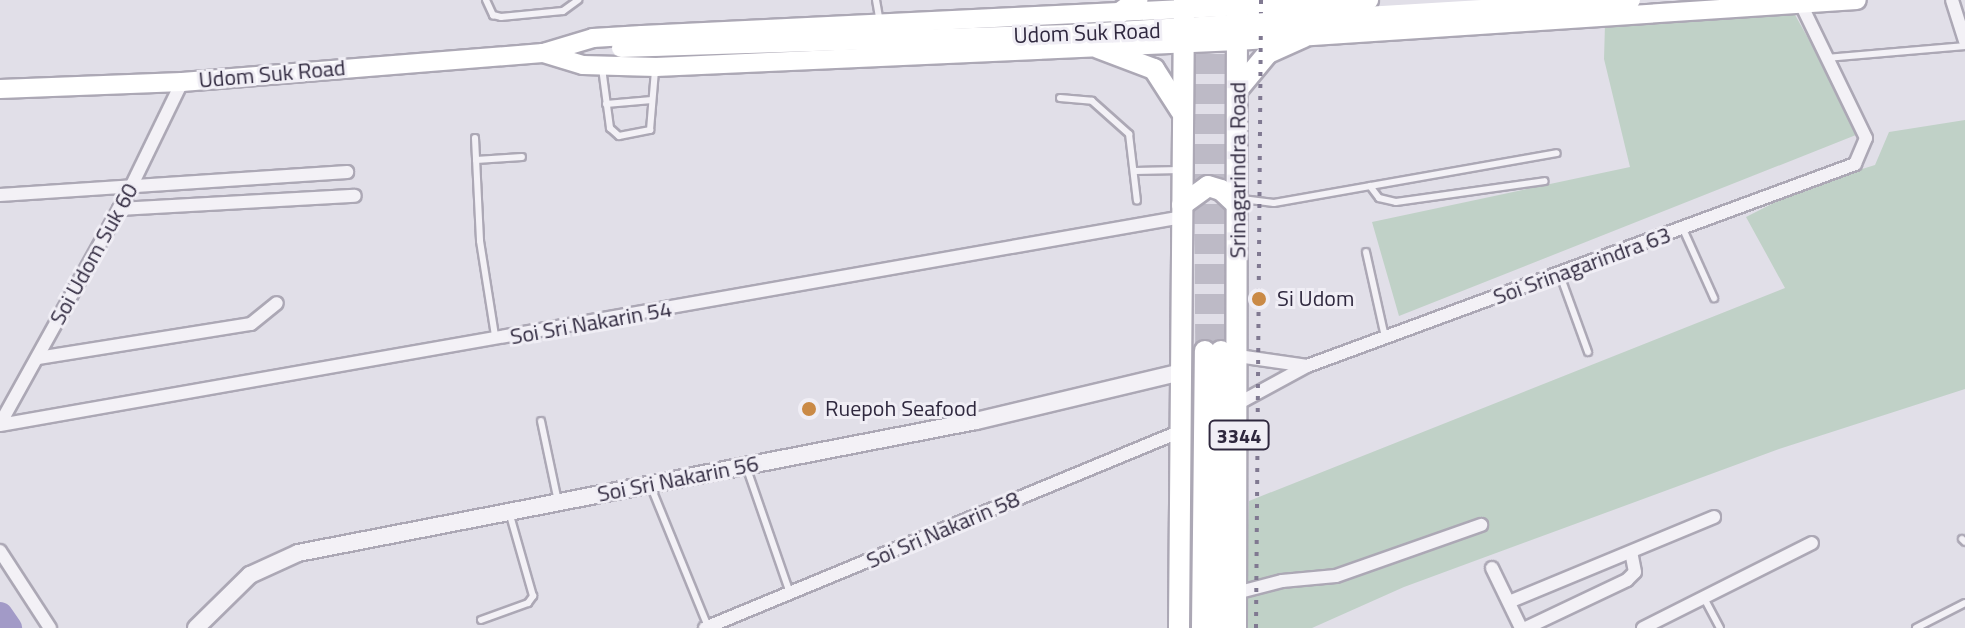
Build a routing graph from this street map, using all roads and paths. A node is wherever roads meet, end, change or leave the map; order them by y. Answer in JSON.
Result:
{"nodes":[{"id":1,"x":486,"y":0,"type":"edge"},
{"id":2,"x":578,"y":0,"type":"edge"},
{"id":3,"x":876,"y":0,"type":"edge"},
{"id":4,"x":1137,"y":0,"type":"edge"},
{"id":5,"x":1371,"y":0,"type":"edge"},
{"id":6,"x":1631,"y":0,"type":"edge"},
{"id":7,"x":1857,"y":0,"type":"edge"},
{"id":8,"x":1952,"y":0,"type":"edge"},
{"id":9,"x":1310,"y":1,"type":"edge"},
{"id":10,"x":1237,"y":3,"type":"edge"},
{"id":11,"x":1801,"y":4,"type":"junction"},
{"id":12,"x":1184,"y":5,"type":"edge"},
{"id":13,"x":1118,"y":14,"type":"junction"},
{"id":14,"x":967,"y":22,"type":"junction"},
{"id":15,"x":880,"y":26,"type":"junction"},
{"id":16,"x":1376,"y":32,"type":"junction"},
{"id":17,"x":1304,"y":37,"type":"junction"},
{"id":18,"x":1237,"y":41,"type":"junction"},
{"id":19,"x":1965,"y":43,"type":"edge"},
{"id":20,"x":1184,"y":44,"type":"junction"},
{"id":21,"x":1098,"y":48,"type":"junction"},
{"id":22,"x":543,"y":53,"type":"junction"},
{"id":23,"x":967,"y":54,"type":"junction"},
{"id":24,"x":1823,"y":58,"type":"junction"},
{"id":25,"x":602,"y":67,"type":"junction"},
{"id":26,"x":656,"y":67,"type":"junction"},
{"id":27,"x":182,"y":82,"type":"junction"},
{"id":28,"x":1,"y":85,"type":"edge"},
{"id":29,"x":1238,"y":89,"type":"junction"},
{"id":30,"x":1060,"y":98,"type":"dead end"},
{"id":31,"x":652,"y":100,"type":"junction"},
{"id":32,"x":606,"y":104,"type":"junction"},
{"id":33,"x":1183,"y":115,"type":"junction"},
{"id":34,"x":475,"y":138,"type":"dead end"},
{"id":35,"x":1557,"y":153,"type":"dead end"},
{"id":36,"x":522,"y":157,"type":"dead end"},
{"id":37,"x":476,"y":160,"type":"junction"},
{"id":38,"x":1183,"y":170,"type":"junction"},
{"id":39,"x":1135,"y":171,"type":"junction"},
{"id":40,"x":347,"y":172,"type":"dead end"},
{"id":41,"x":1545,"y":181,"type":"dead end"},
{"id":42,"x":133,"y":184,"type":"junction"},
{"id":43,"x":1370,"y":186,"type":"junction"},
{"id":44,"x":0,"y":195,"type":"edge"},
{"id":45,"x":355,"y":196,"type":"dead end"},
{"id":46,"x":1137,"y":201,"type":"dead end"},
{"id":47,"x":1238,"y":202,"type":"junction"},
{"id":48,"x":119,"y":209,"type":"junction"},
{"id":49,"x":1182,"y":211,"type":"junction"},
{"id":50,"x":1683,"y":229,"type":"junction"},
{"id":51,"x":1366,"y":252,"type":"dead end"},
{"id":52,"x":1560,"y":275,"type":"junction"},
{"id":53,"x":1714,"y":298,"type":"dead end"},
{"id":54,"x":277,"y":303,"type":"dead end"},
{"id":55,"x":1385,"y":337,"type":"junction"},
{"id":56,"x":496,"y":340,"type":"junction"},
{"id":57,"x":1588,"y":352,"type":"dead end"},
{"id":58,"x":1221,"y":353,"type":"junction"},
{"id":59,"x":38,"y":358,"type":"junction"},
{"id":60,"x":1307,"y":366,"type":"junction"},
{"id":61,"x":1182,"y":372,"type":"junction"},
{"id":62,"x":1239,"y":403,"type":"junction"},
{"id":63,"x":541,"y":421,"type":"dead end"},
{"id":64,"x":0,"y":425,"type":"edge"},
{"id":65,"x":1181,"y":431,"type":"junction"},
{"id":66,"x":746,"y":465,"type":"junction"},
{"id":67,"x":650,"y":484,"type":"junction"},
{"id":68,"x":558,"y":502,"type":"junction"},
{"id":69,"x":509,"y":512,"type":"junction"},
{"id":70,"x":1714,"y":517,"type":"dead end"},
{"id":71,"x":1481,"y":525,"type":"dead end"},
{"id":72,"x":1812,"y":543,"type":"dead end"},
{"id":73,"x":0,"y":551,"type":"edge"},
{"id":74,"x":1631,"y":552,"type":"junction"},
{"id":75,"x":1492,"y":568,"type":"dead end"},
{"id":76,"x":790,"y":593,"type":"junction"},
{"id":77,"x":1236,"y":593,"type":"junction"},
{"id":78,"x":1704,"y":598,"type":"junction"},
{"id":79,"x":1509,"y":602,"type":"junction"},
{"id":80,"x":1965,"y":603,"type":"edge"},
{"id":81,"x":481,"y":620,"type":"dead end"},
{"id":82,"x":706,"y":627,"type":"edge"},
{"id":83,"x":50,"y":628,"type":"edge"},
{"id":84,"x":196,"y":628,"type":"edge"},
{"id":85,"x":1179,"y":628,"type":"edge"},
{"id":86,"x":1202,"y":628,"type":"edge"},
{"id":87,"x":1217,"y":628,"type":"edge"},
{"id":88,"x":1236,"y":628,"type":"edge"},
{"id":89,"x":1523,"y":628,"type":"edge"},
{"id":90,"x":1643,"y":628,"type":"edge"},
{"id":91,"x":1720,"y":628,"type":"edge"},
{"id":92,"x":1916,"y":628,"type":"edge"}],
"edges":[{"from":1,"to":2,"type":"lane"},
{"from":3,"to":15,"type":"lane"},
{"from":4,"to":13,"type":"main road"},
{"from":5,"to":9,"type":"main road","name":"Udom Suk Road"},
{"from":5,"to":16,"type":"main road"},
{"from":6,"to":22,"type":"main road","name":"Udom Suk Road","bridge":true},
{"from":7,"to":11,"type":"main road","name":"Udom Suk Road"},
{"from":8,"to":19,"type":"street"},
{"from":9,"to":10,"type":"main road","name":"Udom Suk Road"},
{"from":10,"to":12,"type":"main road","name":"Udom Suk Road"},
{"from":10,"to":18,"type":"main road","name":"Srinagarindra Road"},
{"from":11,"to":16,"type":"main road","name":"Udom Suk Road"},
{"from":11,"to":24,"type":"street"},
{"from":12,"to":13,"type":"main road","name":"Udom Suk Road"},
{"from":12,"to":20,"type":"main road"},
{"from":13,"to":14,"type":"main road","name":"Udom Suk Road"},
{"from":14,"to":15,"type":"main road","name":"Udom Suk Road"},
{"from":14,"to":23,"type":"main road"},
{"from":15,"to":22,"type":"main road","name":"Udom Suk Road"},
{"from":16,"to":17,"type":"main road","name":"Udom Suk Road"},
{"from":17,"to":18,"type":"main road","name":"Udom Suk Road"},
{"from":17,"to":29,"type":"main road"},
{"from":18,"to":20,"type":"main road","name":"Udom Suk Road"},
{"from":18,"to":29,"type":"main road","name":"Srinagarindra Road"},
{"from":19,"to":24,"type":"lane"},
{"from":20,"to":21,"type":"main road","name":"Udom Suk Road"},
{"from":20,"to":33,"type":"main road"},
{"from":21,"to":23,"type":"main road","name":"Udom Suk Road"},
{"from":21,"to":33,"type":"main road"},
{"from":22,"to":25,"type":"main road","name":"Udom Suk Road"},
{"from":22,"to":27,"type":"main road","name":"Udom Suk Road"},
{"from":23,"to":26,"type":"main road","name":"Udom Suk Road"},
{"from":24,"to":50,"type":"street","name":"Soi Srinagarindra 63"},
{"from":25,"to":26,"type":"main road","name":"Udom Suk Road"},
{"from":25,"to":32,"type":"lane"},
{"from":26,"to":31,"type":"lane"},
{"from":27,"to":28,"type":"main road","name":"Udom Suk Road"},
{"from":27,"to":42,"type":"street","name":"Soi Udom Suk 60"},
{"from":29,"to":47,"type":"main road","name":"Srinagarindra Road"},
{"from":30,"to":39,"type":"lane"},
{"from":31,"to":32,"type":"lane"},
{"from":31,"to":32,"type":"lane"},
{"from":33,"to":38,"type":"main road"},
{"from":34,"to":37,"type":"lane"},
{"from":35,"to":43,"type":"lane"},
{"from":36,"to":37,"type":"lane"},
{"from":37,"to":56,"type":"lane"},
{"from":38,"to":39,"type":"lane"},
{"from":38,"to":49,"type":"main road"},
{"from":39,"to":46,"type":"lane"},
{"from":40,"to":42,"type":"street"},
{"from":41,"to":43,"type":"lane"},
{"from":42,"to":44,"type":"street"},
{"from":42,"to":48,"type":"street","name":"Soi Udom Suk 60"},
{"from":43,"to":47,"type":"lane"},
{"from":45,"to":48,"type":"street"},
{"from":47,"to":49,"type":"main road"},
{"from":47,"to":58,"type":"main road","name":"Srinagarindra Road","number":"3344"},
{"from":48,"to":59,"type":"street","name":"Soi Udom Suk 60"},
{"from":49,"to":56,"type":"street","name":"Soi Sri Nakarin 54"},
{"from":49,"to":61,"type":"main road","number":"3344"},
{"from":50,"to":52,"type":"street","name":"Soi Srinagarindra 63"},
{"from":50,"to":53,"type":"lane"},
{"from":51,"to":55,"type":"lane"},
{"from":52,"to":55,"type":"street","name":"Soi Srinagarindra 63"},
{"from":52,"to":57,"type":"lane"},
{"from":54,"to":59,"type":"street"},
{"from":55,"to":60,"type":"street","name":"Soi Srinagarindra 63"},
{"from":56,"to":64,"type":"street","name":"Soi Sri Nakarin 54"},
{"from":58,"to":60,"type":"street","name":"Soi Srinagarindra 63"},
{"from":58,"to":62,"type":"main road","name":"Srinagarindra Road","number":"3344"},
{"from":58,"to":86,"type":"main road","name":"Srinagarindra Road","number":"3344"},
{"from":58,"to":87,"type":"main road","name":"Srinagarindra Road","number":"3344"},
{"from":59,"to":64,"type":"street","name":"Soi Udom Suk 60"},
{"from":60,"to":62,"type":"street","name":"Soi Srinagarindra 63"},
{"from":61,"to":65,"type":"main road","number":"3344"},
{"from":61,"to":66,"type":"street","name":"Soi Sri Nakarin 56"},
{"from":62,"to":77,"type":"main road","name":"Srinagarindra Road","number":"3344"},
{"from":63,"to":68,"type":"lane"},
{"from":65,"to":76,"type":"street","name":"Soi Sri Nakarin 58"},
{"from":65,"to":85,"type":"main road","number":"3344"},
{"from":66,"to":67,"type":"street","name":"Soi Sri Nakarin 56"},
{"from":66,"to":76,"type":"lane"},
{"from":67,"to":68,"type":"street","name":"Soi Sri Nakarin 56"},
{"from":67,"to":82,"type":"lane"},
{"from":68,"to":69,"type":"street","name":"Soi Sri Nakarin 56"},
{"from":69,"to":81,"type":"lane"},
{"from":69,"to":84,"type":"street","name":"Soi Sri Nakarin 56"},
{"from":70,"to":74,"type":"street"},
{"from":71,"to":77,"type":"street"},
{"from":72,"to":78,"type":"street"},
{"from":73,"to":83,"type":"street"},
{"from":74,"to":79,"type":"street"},
{"from":74,"to":89,"type":"street"},
{"from":75,"to":79,"type":"street"},
{"from":76,"to":82,"type":"street","name":"Soi Sri Nakarin 58"},
{"from":77,"to":88,"type":"main road","name":"Srinagarindra Road","number":"3344"},
{"from":78,"to":90,"type":"street"},
{"from":78,"to":91,"type":"lane"},
{"from":79,"to":89,"type":"street"},
{"from":80,"to":92,"type":"lane"}]}
